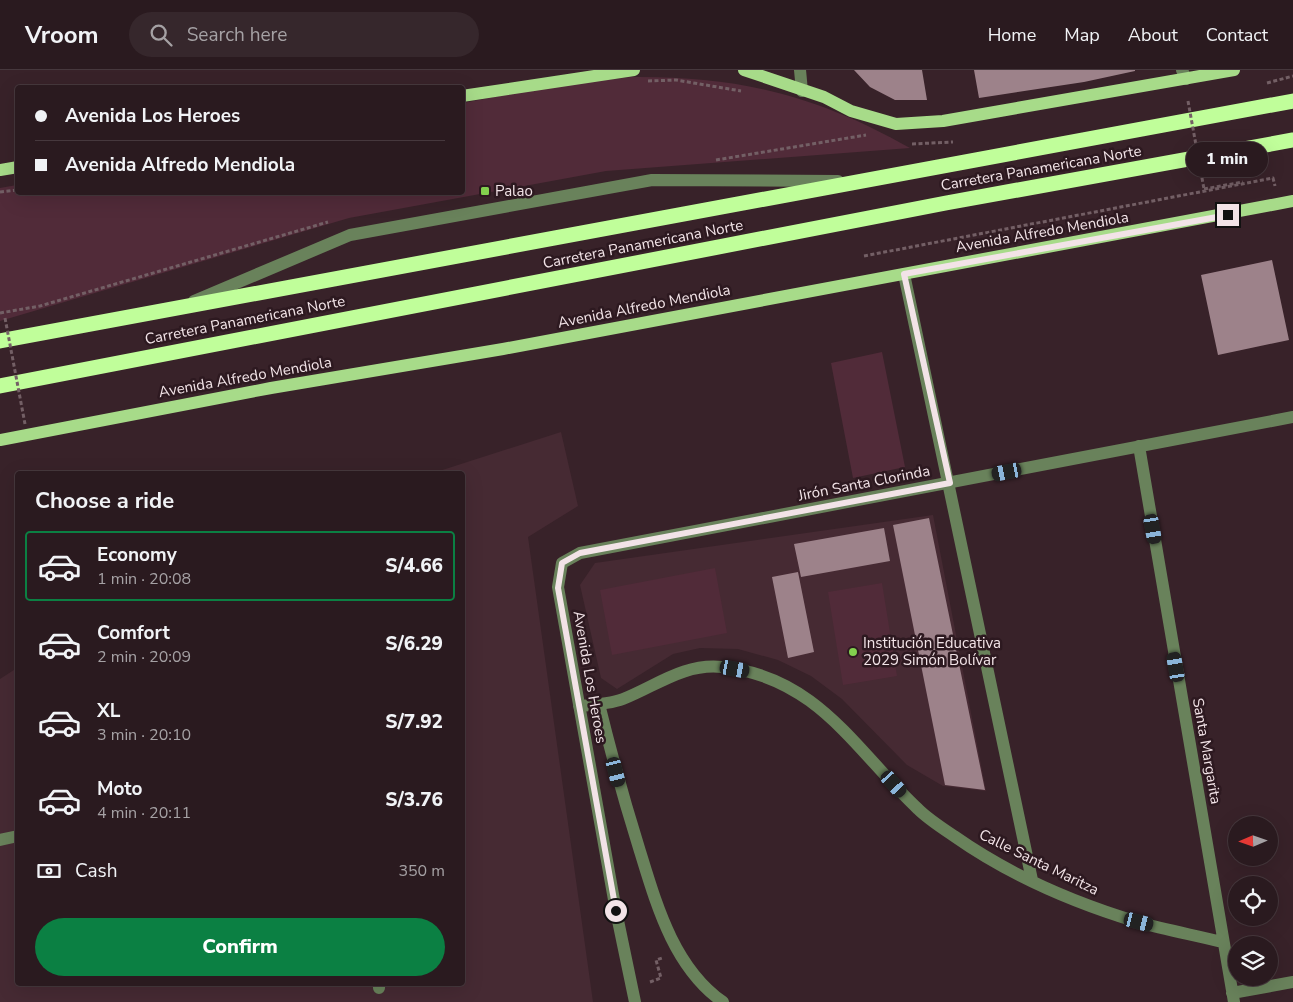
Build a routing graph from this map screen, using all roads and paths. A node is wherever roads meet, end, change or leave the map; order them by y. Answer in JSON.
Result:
{"nodes":[{"id":1,"x":744,"y":70,"type":"edge"},
{"id":2,"x":800,"y":70,"type":"edge"},
{"id":3,"x":1234,"y":70,"type":"edge"},
{"id":4,"x":637,"y":75,"type":"edge"},
{"id":5,"x":1184,"y":75,"type":"edge"},
{"id":6,"x":743,"y":91,"type":"dead end"},
{"id":7,"x":802,"y":91,"type":"junction"},
{"id":8,"x":465,"y":96,"type":"edge"},
{"id":9,"x":1188,"y":101,"type":"dead end"},
{"id":10,"x":1293,"y":101,"type":"edge"},
{"id":11,"x":865,"y":130,"type":"dead end"},
{"id":12,"x":874,"y":134,"type":"dead end"},
{"id":13,"x":1293,"y":140,"type":"edge"},
{"id":14,"x":15,"y":167,"type":"edge"},
{"id":15,"x":0,"y":168,"type":"edge"},
{"id":16,"x":1273,"y":178,"type":"dead end"},
{"id":17,"x":863,"y":181,"type":"junction"},
{"id":18,"x":1251,"y":183,"type":"junction"},
{"id":19,"x":15,"y":190,"type":"edge"},
{"id":20,"x":0,"y":192,"type":"edge"},
{"id":21,"x":1293,"y":201,"type":"edge"},
{"id":22,"x":864,"y":256,"type":"dead end"},
{"id":23,"x":904,"y":274,"type":"junction"},
{"id":24,"x":178,"y":308,"type":"junction"},
{"id":25,"x":5,"y":318,"type":"dead end"},
{"id":26,"x":0,"y":341,"type":"edge"},
{"id":27,"x":0,"y":386,"type":"edge"},
{"id":28,"x":1293,"y":417,"type":"edge"},
{"id":29,"x":25,"y":424,"type":"dead end"},
{"id":30,"x":0,"y":440,"type":"edge"},
{"id":31,"x":1139,"y":446,"type":"junction"},
{"id":32,"x":950,"y":483,"type":"junction"},
{"id":33,"x":562,"y":563,"type":"joint"},
{"id":34,"x":599,"y":704,"type":"junction"},
{"id":35,"x":579,"y":706,"type":"junction"},
{"id":36,"x":15,"y":837,"type":"edge"},
{"id":37,"x":0,"y":840,"type":"edge"},
{"id":38,"x":1032,"y":880,"type":"junction"},
{"id":39,"x":1222,"y":942,"type":"junction"},
{"id":40,"x":665,"y":958,"type":"dead end"},
{"id":41,"x":1293,"y":982,"type":"edge"},
{"id":42,"x":632,"y":988,"type":"junction"},
{"id":43,"x":1233,"y":998,"type":"edge"},
{"id":44,"x":634,"y":1002,"type":"edge"},
{"id":45,"x":723,"y":1002,"type":"edge"}],
"edges":[{"from":1,"to":7,"type":"main road"},
{"from":2,"to":7,"type":"street"},
{"from":3,"to":5,"type":"main road"},
{"from":4,"to":6,"type":"path"},
{"from":4,"to":8,"type":"main road"},
{"from":5,"to":7,"type":"main road"},
{"from":9,"to":18,"type":"path","bridge":true},
{"from":10,"to":17,"type":"highway","name":"Carretera Panamericana Norte"},
{"from":11,"to":12,"type":"path"},
{"from":13,"to":27,"type":"highway","name":"Carretera Panamericana Norte"},
{"from":14,"to":15,"type":"main road"},
{"from":16,"to":18,"type":"path"},
{"from":17,"to":24,"type":"highway","name":"Carretera Panamericana Norte"},
{"from":17,"to":24,"type":"street"},
{"from":18,"to":22,"type":"path"},
{"from":19,"to":20,"type":"path"},
{"from":21,"to":23,"type":"main road","name":"Avenida Alfredo Mendiola"},
{"from":23,"to":30,"type":"main road","name":"Avenida Alfredo Mendiola"},
{"from":23,"to":32,"type":"street"},
{"from":24,"to":26,"type":"highway","name":"Carretera Panamericana Norte"},
{"from":25,"to":29,"type":"path","bridge":true},
{"from":28,"to":31,"type":"street","name":"Jirón Santa Clorinda"},
{"from":31,"to":32,"type":"street","name":"Jirón Santa Clorinda"},
{"from":31,"to":39,"type":"street","name":"Santa Margarita"},
{"from":32,"to":33,"type":"street","name":"Jirón Santa Clorinda"},
{"from":32,"to":38,"type":"street"},
{"from":33,"to":35,"type":"street","name":"Avenida Los Heroes"},
{"from":34,"to":35,"type":"street","name":"Calle Santa Maritza"},
{"from":34,"to":38,"type":"street","name":"Calle Santa Maritza"},
{"from":34,"to":45,"type":"street"},
{"from":35,"to":42,"type":"street","name":"Avenida Los Heroes"},
{"from":36,"to":37,"type":"street"},
{"from":38,"to":39,"type":"street","name":"Calle Santa Maritza"},
{"from":39,"to":43,"type":"street","name":"Santa Margarita"},
{"from":40,"to":42,"type":"path"},
{"from":41,"to":43,"type":"street"},
{"from":42,"to":44,"type":"street","name":"Avenida Los Heroes"}]}
